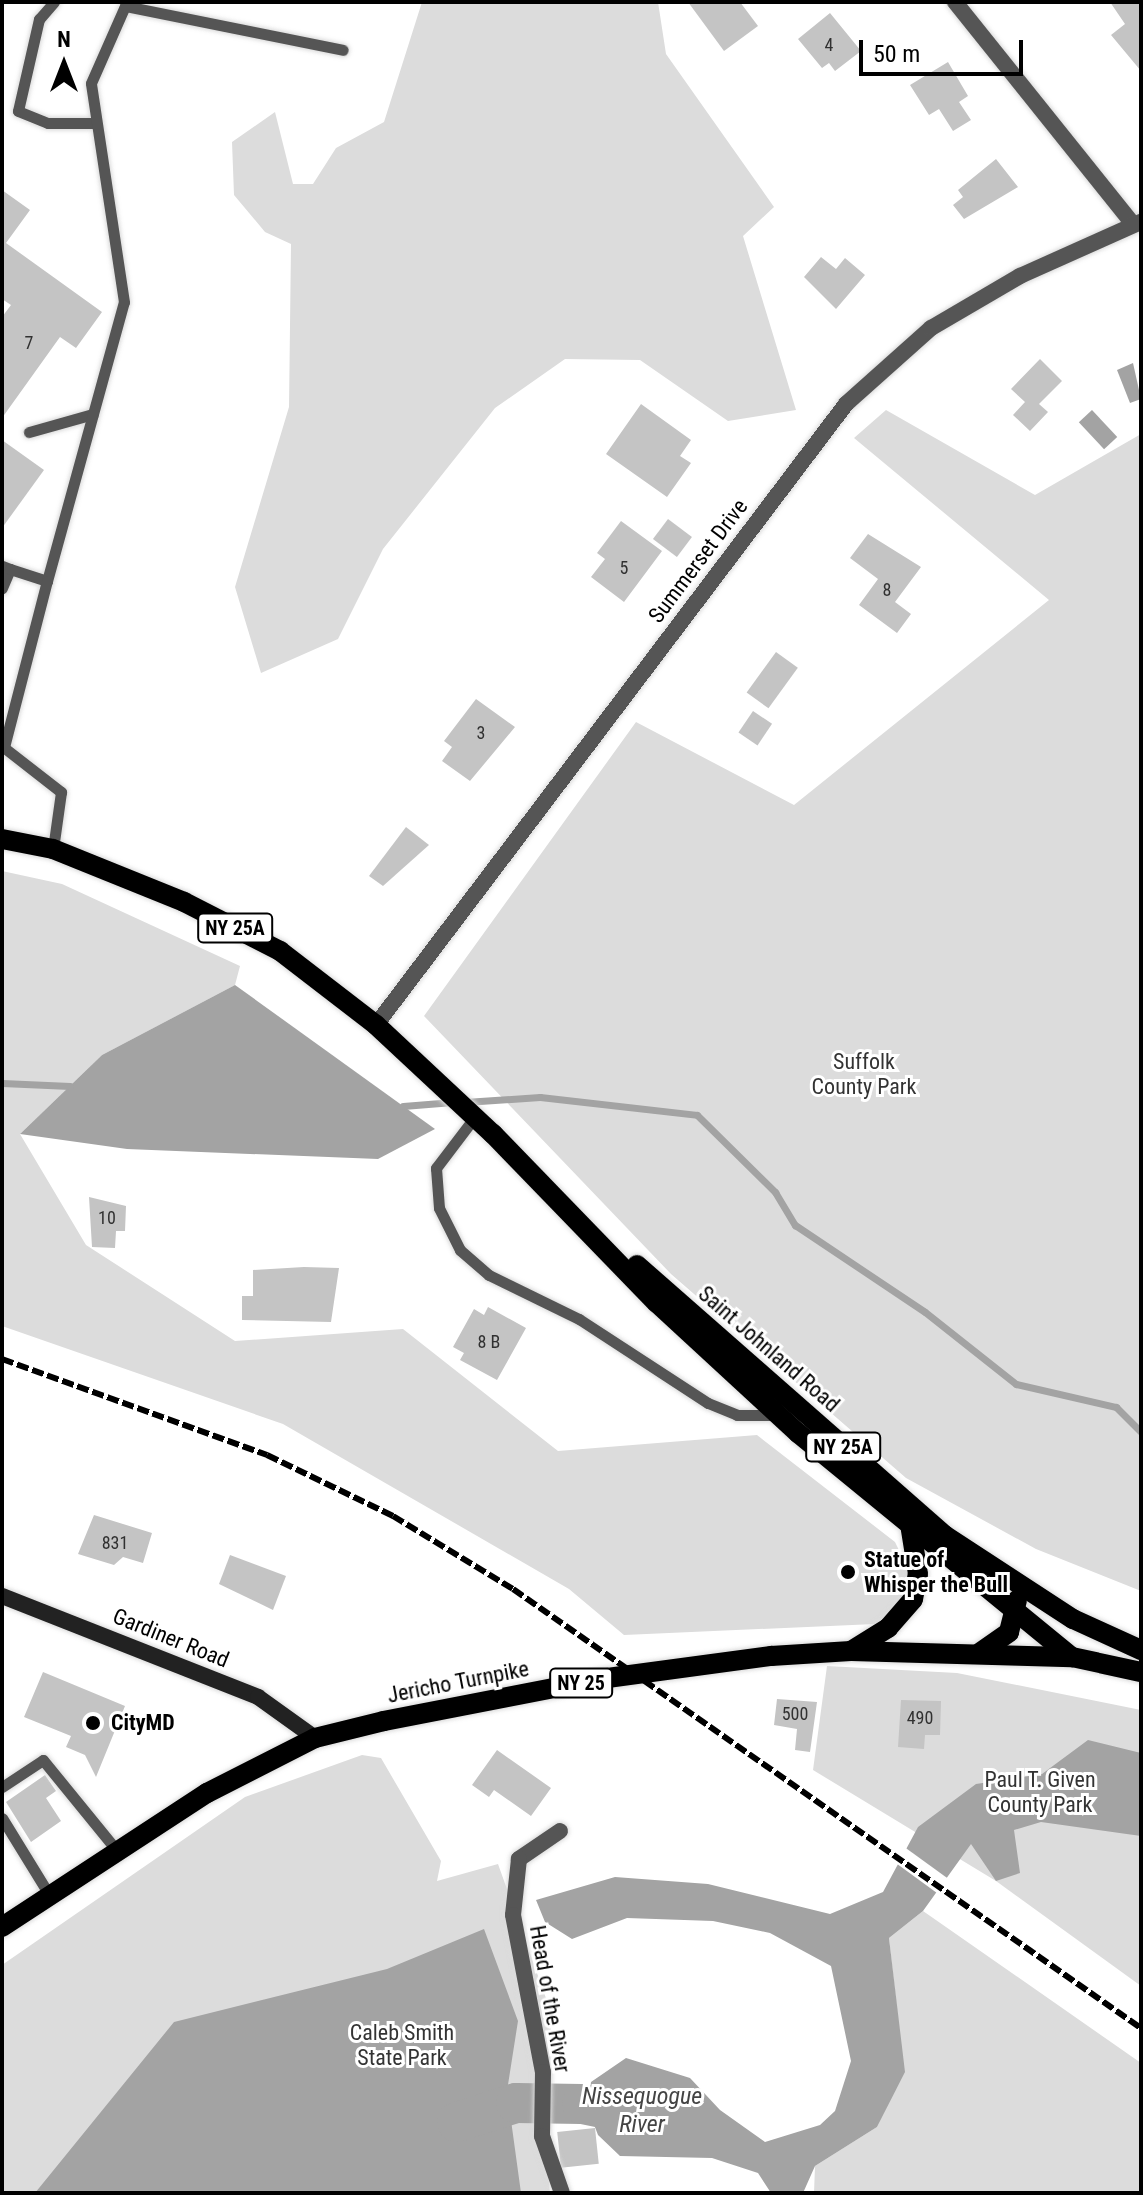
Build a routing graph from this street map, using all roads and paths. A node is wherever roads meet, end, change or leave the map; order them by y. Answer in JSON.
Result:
{"nodes":[{"id":1,"x":54,"y":2,"type":"edge"},
{"id":2,"x":955,"y":2,"type":"edge"},
{"id":3,"x":343,"y":50,"type":"dead end"},
{"id":4,"x":93,"y":123,"type":"junction"},
{"id":5,"x":1136,"y":223,"type":"edge"},
{"id":6,"x":93,"y":414,"type":"junction"},
{"id":7,"x":29,"y":432,"type":"dead end"},
{"id":8,"x":6,"y":567,"type":"edge"},
{"id":9,"x":47,"y":581,"type":"junction"},
{"id":10,"x":2,"y":588,"type":"edge"},
{"id":11,"x":3,"y":747,"type":"edge"},
{"id":12,"x":2,"y":839,"type":"edge"},
{"id":13,"x":53,"y":849,"type":"junction"},
{"id":14,"x":376,"y":1025,"type":"junction"},
{"id":15,"x":474,"y":1118,"type":"junction"},
{"id":16,"x":567,"y":1211,"type":"junction"},
{"id":17,"x":779,"y":1415,"type":"junction"},
{"id":18,"x":910,"y":1524,"type":"junction"},
{"id":19,"x":1007,"y":1576,"type":"junction"},
{"id":20,"x":2,"y":1596,"type":"edge"},
{"id":21,"x":1017,"y":1611,"type":"junction"},
{"id":22,"x":1141,"y":1650,"type":"edge"},
{"id":23,"x":851,"y":1651,"type":"junction"},
{"id":24,"x":978,"y":1654,"type":"junction"},
{"id":25,"x":1072,"y":1657,"type":"junction"},
{"id":26,"x":1141,"y":1672,"type":"edge"},
{"id":27,"x":315,"y":1738,"type":"junction"},
{"id":28,"x":2,"y":1787,"type":"edge"},
{"id":29,"x":2,"y":1818,"type":"edge"},
{"id":30,"x":560,"y":1831,"type":"dead end"},
{"id":31,"x":118,"y":1852,"type":"junction"},
{"id":32,"x":50,"y":1896,"type":"junction"},
{"id":33,"x":2,"y":1927,"type":"edge"},
{"id":34,"x":562,"y":2193,"type":"edge"}],
"edges":[{"from":1,"to":4,"type":"lane"},
{"from":2,"to":5,"type":"street"},
{"from":3,"to":4,"type":"lane"},
{"from":4,"to":6,"type":"lane"},
{"from":5,"to":14,"type":"street","name":"Summerset Drive"},
{"from":6,"to":7,"type":"lane"},
{"from":6,"to":9,"type":"lane"},
{"from":8,"to":9,"type":"lane"},
{"from":8,"to":10,"type":"lane"},
{"from":9,"to":11,"type":"lane"},
{"from":11,"to":13,"type":"lane"},
{"from":12,"to":13,"type":"main road","name":"Saint Johnland Road","number":"NY 25A"},
{"from":13,"to":14,"type":"main road","name":"Saint Johnland Road","number":"NY 25A"},
{"from":14,"to":15,"type":"main road","name":"Saint Johnland Road","number":"NY 25A"},
{"from":15,"to":16,"type":"main road","name":"Saint Johnland Road","number":"NY 25A"},
{"from":15,"to":17,"type":"lane"},
{"from":16,"to":17,"type":"main road","name":"Saint Johnland Road","number":"NY 25A"},
{"from":16,"to":19,"type":"main road","name":"Saint Johnland Road","number":"NY 25A"},
{"from":17,"to":18,"type":"main road","name":"Saint Johnland Road","number":"NY 25A"},
{"from":18,"to":21,"type":"main road","name":"Saint Johnland Road","number":"NY 25A"},
{"from":18,"to":23,"type":"main road"},
{"from":19,"to":21,"type":"main road"},
{"from":19,"to":22,"type":"main road","name":"Saint Johnland Road","number":"NY 25A"},
{"from":20,"to":27,"type":"main road","name":"Gardiner Road"},
{"from":21,"to":24,"type":"main road"},
{"from":21,"to":25,"type":"main road","name":"Saint Johnland Road","number":"NY 25A"},
{"from":23,"to":24,"type":"main road","name":"Jericho Turnpike","number":"NY 25"},
{"from":23,"to":27,"type":"main road","name":"Jericho Turnpike","number":"NY 25"},
{"from":24,"to":25,"type":"main road","name":"Jericho Turnpike","number":"NY 25"},
{"from":25,"to":26,"type":"main road","number":"NY 25"},
{"from":27,"to":31,"type":"main road","name":"Jericho Turnpike","number":"NY 25"},
{"from":28,"to":31,"type":"lane"},
{"from":29,"to":32,"type":"lane"},
{"from":30,"to":34,"type":"street","name":"Head of the River"},
{"from":31,"to":32,"type":"main road","name":"Jericho Turnpike","number":"NY 25"},
{"from":32,"to":33,"type":"main road","name":"Jericho Turnpike","number":"NY 25"}]}
